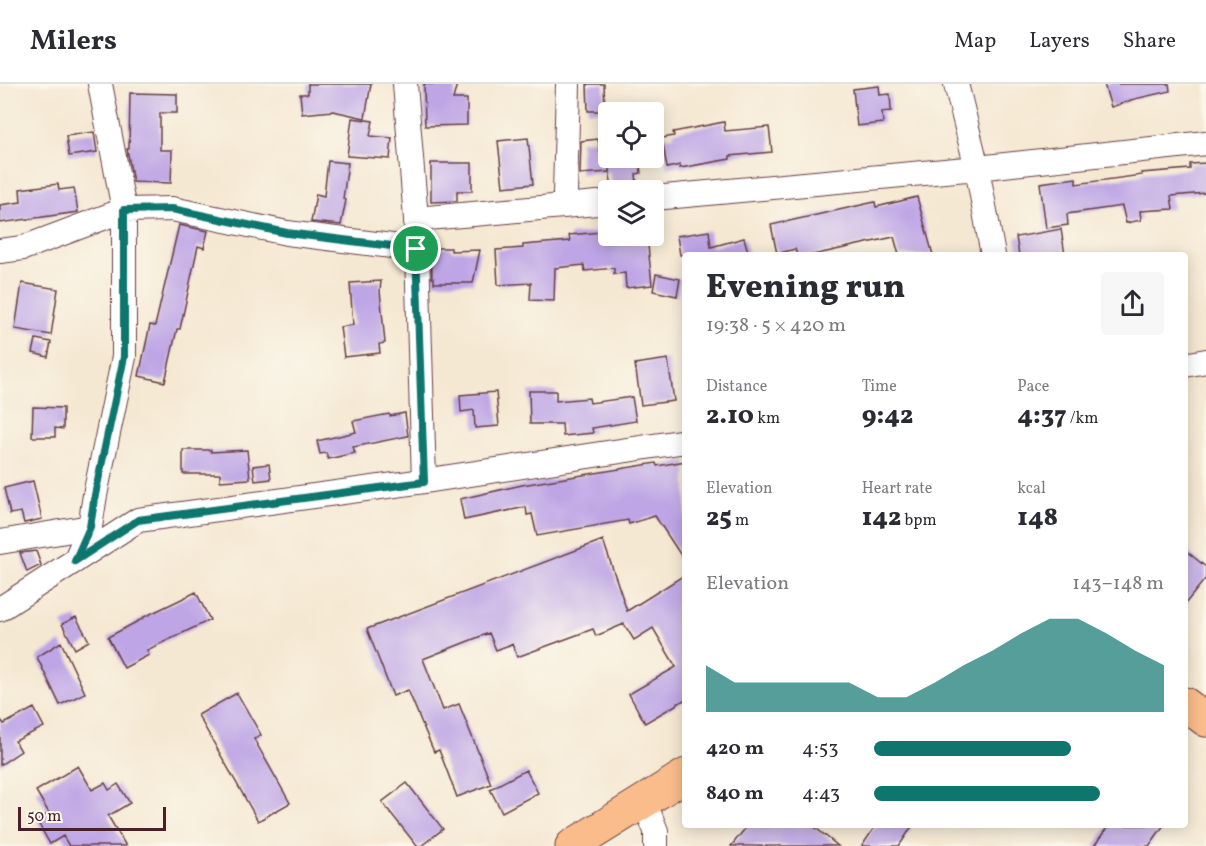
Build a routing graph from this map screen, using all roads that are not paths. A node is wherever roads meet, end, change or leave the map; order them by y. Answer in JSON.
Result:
{"nodes":[{"id":1,"x":100,"y":84,"type":"edge"},
{"id":2,"x":405,"y":84,"type":"edge"},
{"id":3,"x":568,"y":84,"type":"edge"},
{"id":4,"x":956,"y":84,"type":"edge"},
{"id":5,"x":1206,"y":143,"type":"edge"},
{"id":6,"x":976,"y":168,"type":"junction"},
{"id":7,"x":565,"y":194,"type":"dead end"},
{"id":8,"x":664,"y":197,"type":"edge"},
{"id":9,"x":598,"y":203,"type":"edge"},
{"id":10,"x":124,"y":210,"type":"junction"},
{"id":11,"x":416,"y":219,"type":"junction"},
{"id":12,"x":416,"y":249,"type":"junction"},
{"id":13,"x":0,"y":251,"type":"edge"},
{"id":14,"x":992,"y":252,"type":"edge"},
{"id":15,"x":1206,"y":362,"type":"edge"},
{"id":16,"x":1188,"y":364,"type":"edge"},
{"id":17,"x":682,"y":442,"type":"edge"},
{"id":18,"x":424,"y":482,"type":"junction"},
{"id":19,"x":90,"y":527,"type":"junction"},
{"id":20,"x":0,"y":542,"type":"edge"},
{"id":21,"x":75,"y":561,"type":"junction"},
{"id":22,"x":0,"y":609,"type":"edge"},
{"id":23,"x":1188,"y":706,"type":"edge"},
{"id":24,"x":1206,"y":720,"type":"edge"},
{"id":25,"x":682,"y":777,"type":"edge"},
{"id":26,"x":644,"y":801,"type":"junction"},
{"id":27,"x":572,"y":846,"type":"edge"},
{"id":28,"x":656,"y":846,"type":"edge"}],
"edges":[{"from":1,"to":10,"type":"street"},
{"from":2,"to":11,"type":"street"},
{"from":3,"to":7,"type":"street"},
{"from":4,"to":6,"type":"street"},
{"from":5,"to":6,"type":"street"},
{"from":6,"to":8,"type":"street"},
{"from":6,"to":14,"type":"street"},
{"from":9,"to":11,"type":"street"},
{"from":10,"to":12,"type":"street"},
{"from":10,"to":13,"type":"street"},
{"from":10,"to":19,"type":"street"},
{"from":11,"to":12,"type":"street"},
{"from":12,"to":18,"type":"street"},
{"from":15,"to":16,"type":"street"},
{"from":17,"to":18,"type":"street"},
{"from":18,"to":21,"type":"street"},
{"from":19,"to":20,"type":"street"},
{"from":19,"to":21,"type":"street"},
{"from":21,"to":22,"type":"street"},
{"from":23,"to":24,"type":"highway"},
{"from":25,"to":26,"type":"highway"},
{"from":26,"to":27,"type":"highway"},
{"from":26,"to":28,"type":"street"}]}
